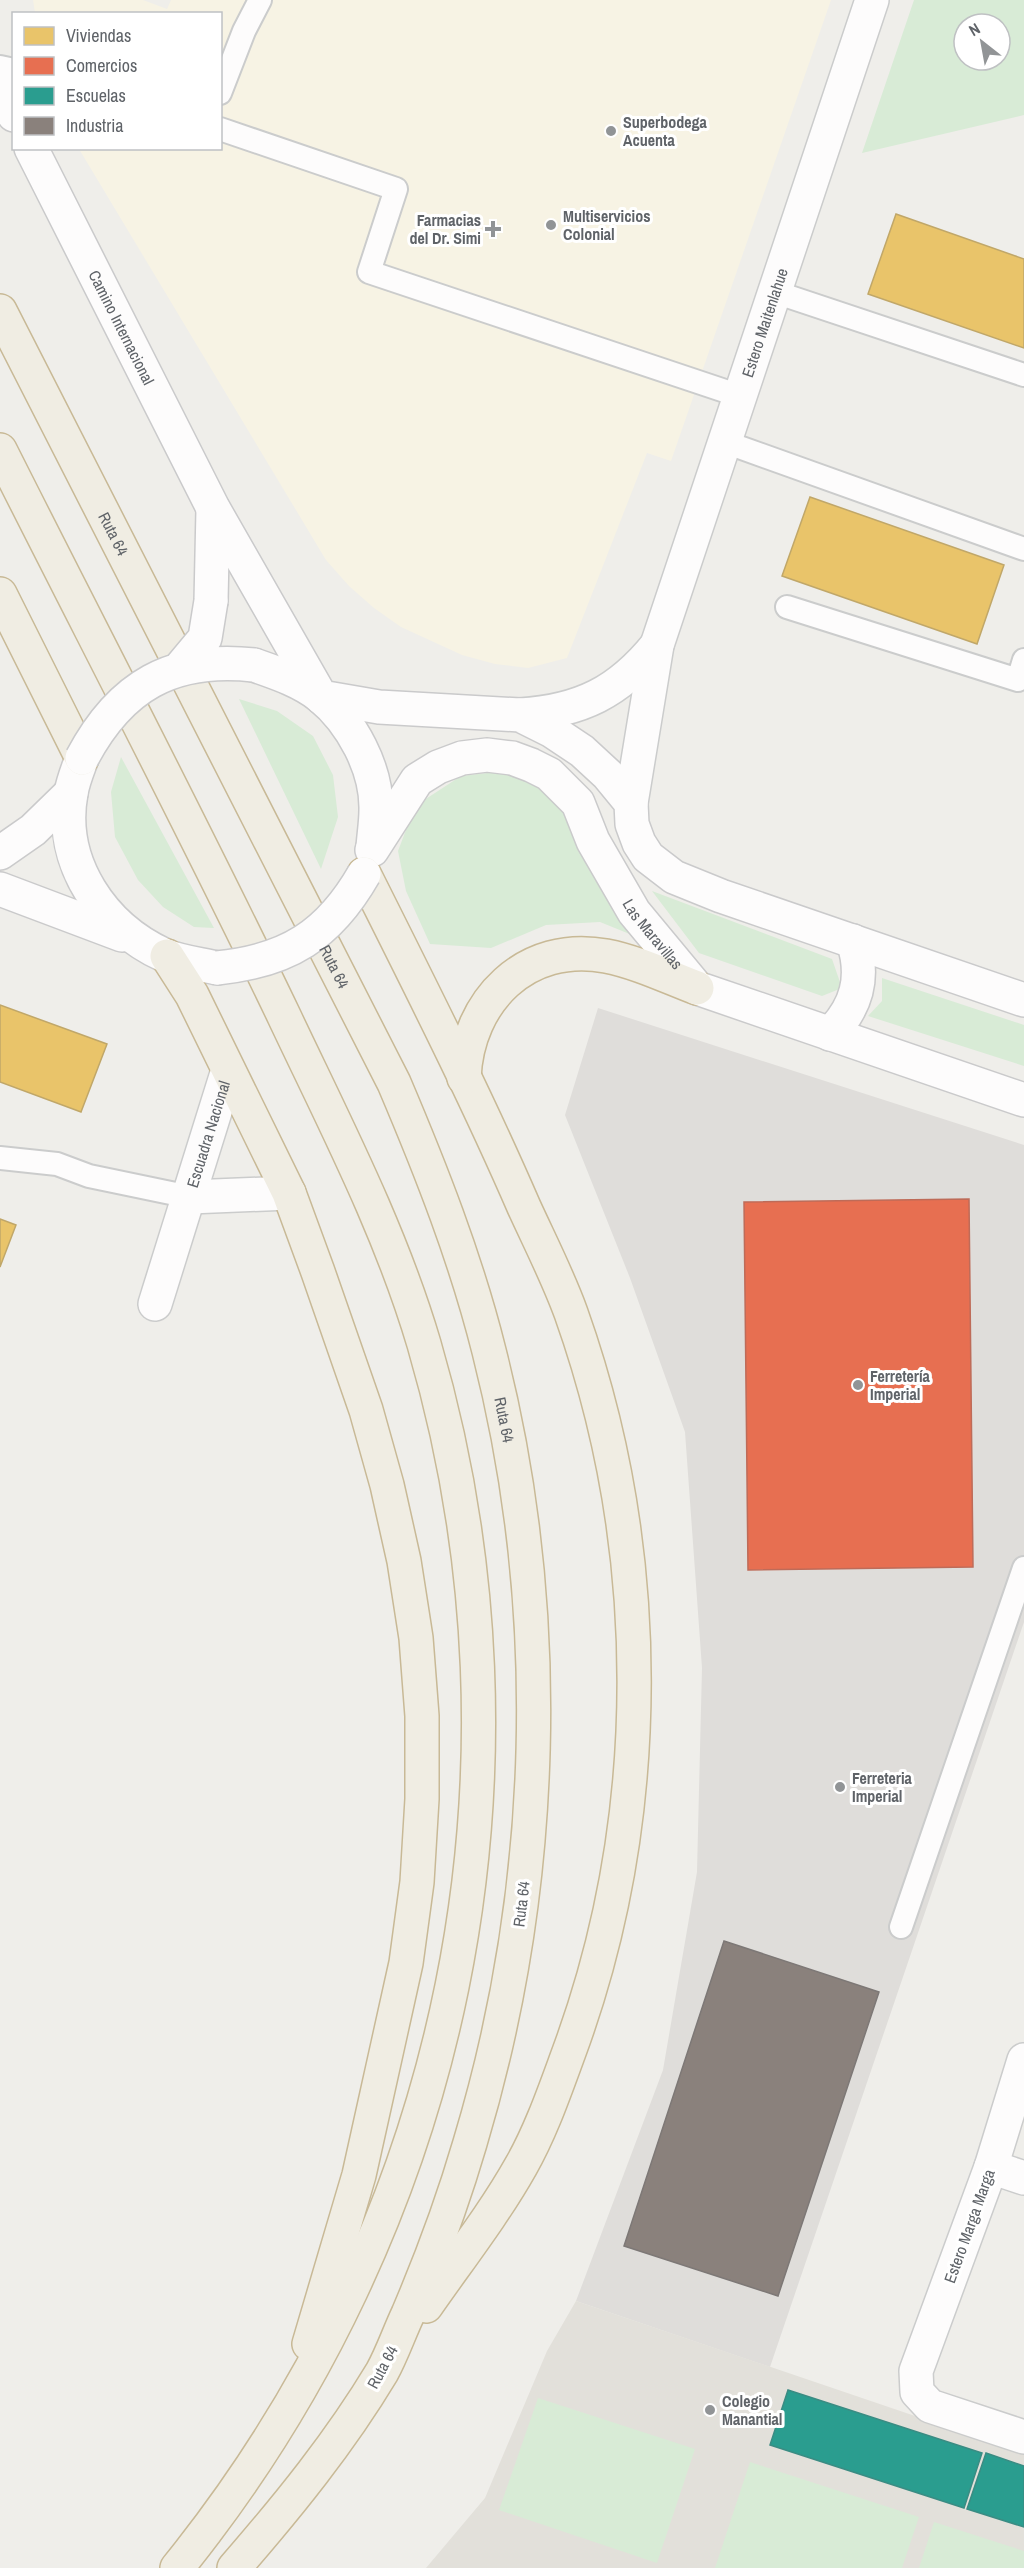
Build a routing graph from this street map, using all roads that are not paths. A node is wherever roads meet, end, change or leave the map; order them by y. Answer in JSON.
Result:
{"nodes":[{"id":1,"x":260,"y":0,"type":"edge"},
{"id":2,"x":872,"y":0,"type":"edge"},
{"id":3,"x":0,"y":88,"type":"edge"},
{"id":4,"x":222,"y":88,"type":"edge"},
{"id":5,"x":12,"y":111,"type":"edge"},
{"id":6,"x":222,"y":130,"type":"edge"},
{"id":7,"x":31,"y":150,"type":"edge"},
{"id":8,"x":775,"y":292,"type":"junction"},
{"id":9,"x":0,"y":311,"type":"edge"},
{"id":10,"x":1024,"y":375,"type":"edge"},
{"id":11,"x":740,"y":396,"type":"junction"},
{"id":12,"x":725,"y":442,"type":"junction"},
{"id":13,"x":0,"y":450,"type":"edge"},
{"id":14,"x":213,"y":508,"type":"junction"},
{"id":15,"x":1024,"y":549,"type":"edge"},
{"id":16,"x":0,"y":594,"type":"edge"},
{"id":17,"x":787,"y":607,"type":"dead end"},
{"id":18,"x":657,"y":645,"type":"junction"},
{"id":19,"x":1024,"y":660,"type":"edge"},
{"id":20,"x":180,"y":668,"type":"junction"},
{"id":21,"x":321,"y":697,"type":"junction"},
{"id":22,"x":520,"y":716,"type":"junction"},
{"id":23,"x":82,"y":758,"type":"junction"},
{"id":24,"x":71,"y":793,"type":"junction"},
{"id":25,"x":631,"y":803,"type":"junction"},
{"id":26,"x":0,"y":853,"type":"edge"},
{"id":27,"x":368,"y":862,"type":"junction"},
{"id":28,"x":0,"y":889,"type":"edge"},
{"id":29,"x":135,"y":940,"type":"junction"},
{"id":30,"x":854,"y":941,"type":"junction"},
{"id":31,"x":166,"y":956,"type":"junction"},
{"id":32,"x":697,"y":988,"type":"junction"},
{"id":33,"x":1024,"y":1000,"type":"edge"},
{"id":34,"x":830,"y":1034,"type":"junction"},
{"id":35,"x":228,"y":1070,"type":"junction"},
{"id":36,"x":464,"y":1078,"type":"junction"},
{"id":37,"x":1024,"y":1100,"type":"edge"},
{"id":38,"x":0,"y":1158,"type":"edge"},
{"id":39,"x":289,"y":1193,"type":"junction"},
{"id":40,"x":190,"y":1197,"type":"junction"},
{"id":41,"x":155,"y":1304,"type":"dead end"},
{"id":42,"x":1024,"y":1568,"type":"edge"},
{"id":43,"x":901,"y":1927,"type":"dead end"},
{"id":44,"x":1024,"y":2060,"type":"edge"},
{"id":45,"x":991,"y":2167,"type":"junction"},
{"id":46,"x":1024,"y":2178,"type":"edge"},
{"id":47,"x":383,"y":2369,"type":"junction"},
{"id":48,"x":293,"y":2401,"type":"junction"},
{"id":49,"x":1024,"y":2437,"type":"edge"},
{"id":50,"x":177,"y":2568,"type":"edge"},
{"id":51,"x":234,"y":2568,"type":"edge"}],
"edges":[{"from":1,"to":4,"type":"lane"},
{"from":2,"to":8,"type":"street","name":"Estero Maitenlahue"},
{"from":3,"to":5,"type":"street"},
{"from":6,"to":11,"type":"lane"},
{"from":7,"to":14,"type":"street","name":"Camino Internacional"},
{"from":8,"to":10,"type":"lane"},
{"from":8,"to":11,"type":"street","name":"Estero Maitenlahue"},
{"from":9,"to":47,"type":"highway","name":"Ruta 64"},
{"from":11,"to":12,"type":"street","name":"Estero Maitenlahue"},
{"from":12,"to":15,"type":"lane"},
{"from":12,"to":18,"type":"street","name":"Estero Maitenlahue"},
{"from":13,"to":48,"type":"highway"},
{"from":14,"to":20,"type":"street","name":"Camino Internacional","bridge":true},
{"from":14,"to":21,"type":"street","name":"Camino Internacional"},
{"from":16,"to":23,"type":"highway"},
{"from":17,"to":19,"type":"lane"},
{"from":18,"to":22,"type":"street","name":"Estero Maitenlahue"},
{"from":18,"to":25,"type":"street","name":"Estero Maitenlahue"},
{"from":20,"to":21,"type":"street","bridge":true},
{"from":20,"to":23,"type":"street","bridge":true},
{"from":21,"to":22,"type":"street"},
{"from":21,"to":27,"type":"street"},
{"from":22,"to":25,"type":"street"},
{"from":23,"to":24,"type":"street"},
{"from":24,"to":26,"type":"street"},
{"from":24,"to":29,"type":"street"},
{"from":25,"to":30,"type":"street"},
{"from":27,"to":31,"type":"street","name":"Las Maravillas","bridge":true},
{"from":27,"to":32,"type":"street","name":"Las Maravillas"},
{"from":27,"to":36,"type":"highway"},
{"from":28,"to":29,"type":"street"},
{"from":29,"to":31,"type":"street","name":"Las Maravillas"},
{"from":30,"to":33,"type":"street"},
{"from":30,"to":34,"type":"street"},
{"from":31,"to":35,"type":"highway"},
{"from":32,"to":34,"type":"street","name":"Las Maravillas"},
{"from":32,"to":36,"type":"highway"},
{"from":34,"to":37,"type":"street","name":"Las Maravillas"},
{"from":35,"to":39,"type":"highway"},
{"from":35,"to":40,"type":"street","name":"Escuadra Nacional"},
{"from":36,"to":47,"type":"highway"},
{"from":38,"to":40,"type":"lane"},
{"from":39,"to":40,"type":"street","name":"Escuadra Nacional"},
{"from":39,"to":48,"type":"highway"},
{"from":40,"to":41,"type":"street","name":"Escuadra Nacional"},
{"from":42,"to":43,"type":"lane"},
{"from":44,"to":45,"type":"street","name":"Estero Marga Marga"},
{"from":45,"to":46,"type":"street"},
{"from":45,"to":49,"type":"street","name":"Estero Marga Marga"},
{"from":47,"to":51,"type":"highway","name":"Ruta 64"},
{"from":48,"to":50,"type":"highway"}]}
